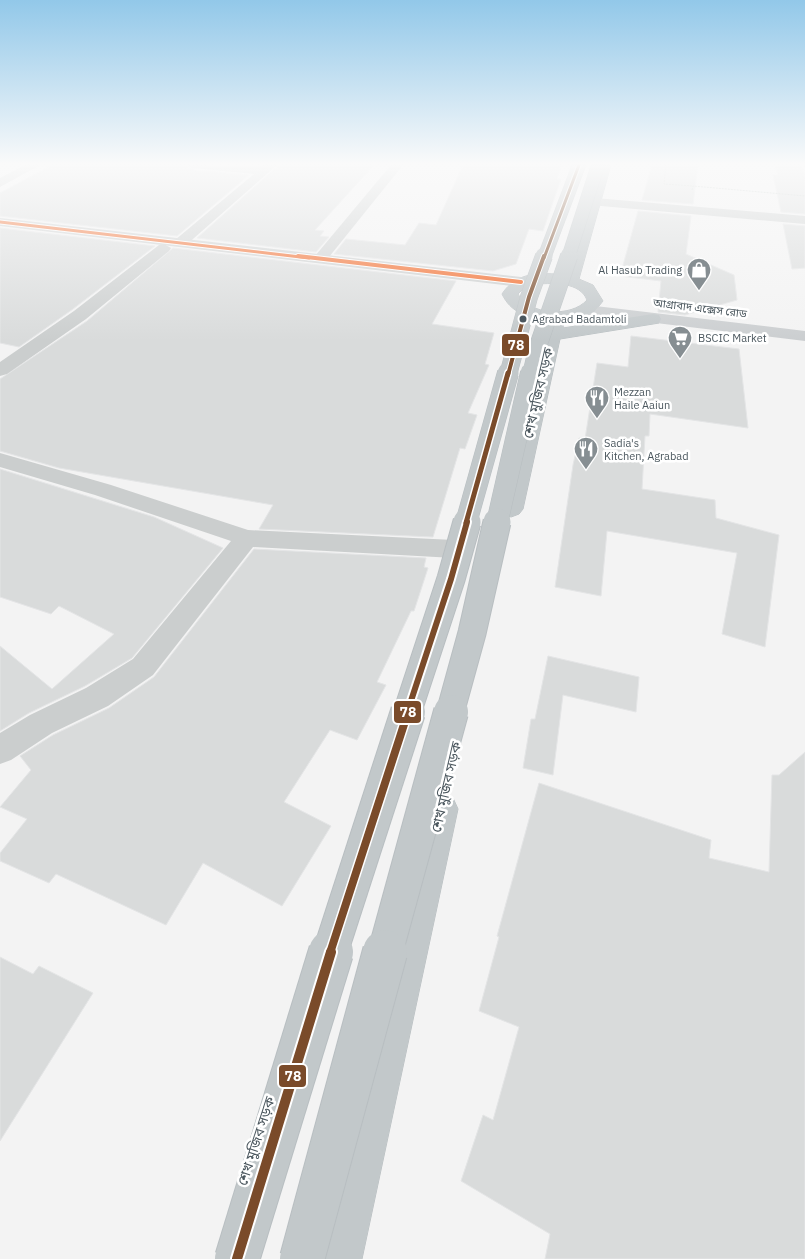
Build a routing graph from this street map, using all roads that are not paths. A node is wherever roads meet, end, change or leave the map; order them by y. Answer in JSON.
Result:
{"nodes":[{"id":1,"x":15,"y":224,"type":"edge"},
{"id":2,"x":202,"y":224,"type":"edge"},
{"id":3,"x":349,"y":224,"type":"edge"},
{"id":4,"x":557,"y":224,"type":"edge"},
{"id":5,"x":558,"y":224,"type":"edge"},
{"id":6,"x":579,"y":224,"type":"edge"},
{"id":7,"x":588,"y":224,"type":"edge"},
{"id":8,"x":0,"y":230,"type":"edge"},
{"id":9,"x":180,"y":243,"type":"junction"},
{"id":10,"x":164,"y":248,"type":"junction"},
{"id":11,"x":320,"y":259,"type":"junction"},
{"id":12,"x":538,"y":278,"type":"junction"},
{"id":13,"x":571,"y":281,"type":"junction"},
{"id":14,"x":519,"y":294,"type":"junction"},
{"id":15,"x":573,"y":314,"type":"junction"},
{"id":16,"x":653,"y":319,"type":"junction"},
{"id":17,"x":805,"y":321,"type":"edge"},
{"id":18,"x":805,"y":336,"type":"edge"},
{"id":19,"x":0,"y":370,"type":"edge"},
{"id":20,"x":0,"y":460,"type":"edge"},
{"id":21,"x":247,"y":538,"type":"junction"},
{"id":22,"x":454,"y":549,"type":"junction"},
{"id":23,"x":0,"y":750,"type":"edge"},
{"id":24,"x":219,"y":1259,"type":"edge"},
{"id":25,"x":237,"y":1259,"type":"edge"},
{"id":26,"x":302,"y":1259,"type":"edge"},
{"id":27,"x":337,"y":1259,"type":"edge"}],
"edges":[{"from":1,"to":9,"type":"street"},
{"from":2,"to":9,"type":"street"},
{"from":3,"to":11,"type":"street"},
{"from":4,"to":25,"type":"highway","bridge":true},
{"from":5,"to":12,"type":"highway"},
{"from":6,"to":26,"type":"highway","bridge":true},
{"from":7,"to":13,"type":"highway"},
{"from":8,"to":10,"type":"street"},
{"from":9,"to":11,"type":"street"},
{"from":10,"to":14,"type":"street"},
{"from":10,"to":19,"type":"street"},
{"from":11,"to":14,"type":"street"},
{"from":12,"to":13,"type":"highway"},
{"from":12,"to":14,"type":"highway"},
{"from":13,"to":15,"type":"highway"},
{"from":14,"to":15,"type":"highway"},
{"from":14,"to":22,"type":"highway","name":"শেখ মুজিব সড়ক"},
{"from":15,"to":16,"type":"highway"},
{"from":15,"to":16,"type":"main road","name":"আগ্রাবাদ এক্সেস রোড"},
{"from":15,"to":17,"type":"main road","name":"আগ্রাবাদ এক্সেস রোড"},
{"from":15,"to":27,"type":"highway","name":"শেখ মুজিব সড়ক"},
{"from":16,"to":18,"type":"main road","name":"আগ্রাবাদ এক্সেস রোড"},
{"from":20,"to":21,"type":"street"},
{"from":21,"to":22,"type":"street"},
{"from":21,"to":23,"type":"street"},
{"from":22,"to":24,"type":"highway","name":"শেখ মুজিব সড়ক"}]}
